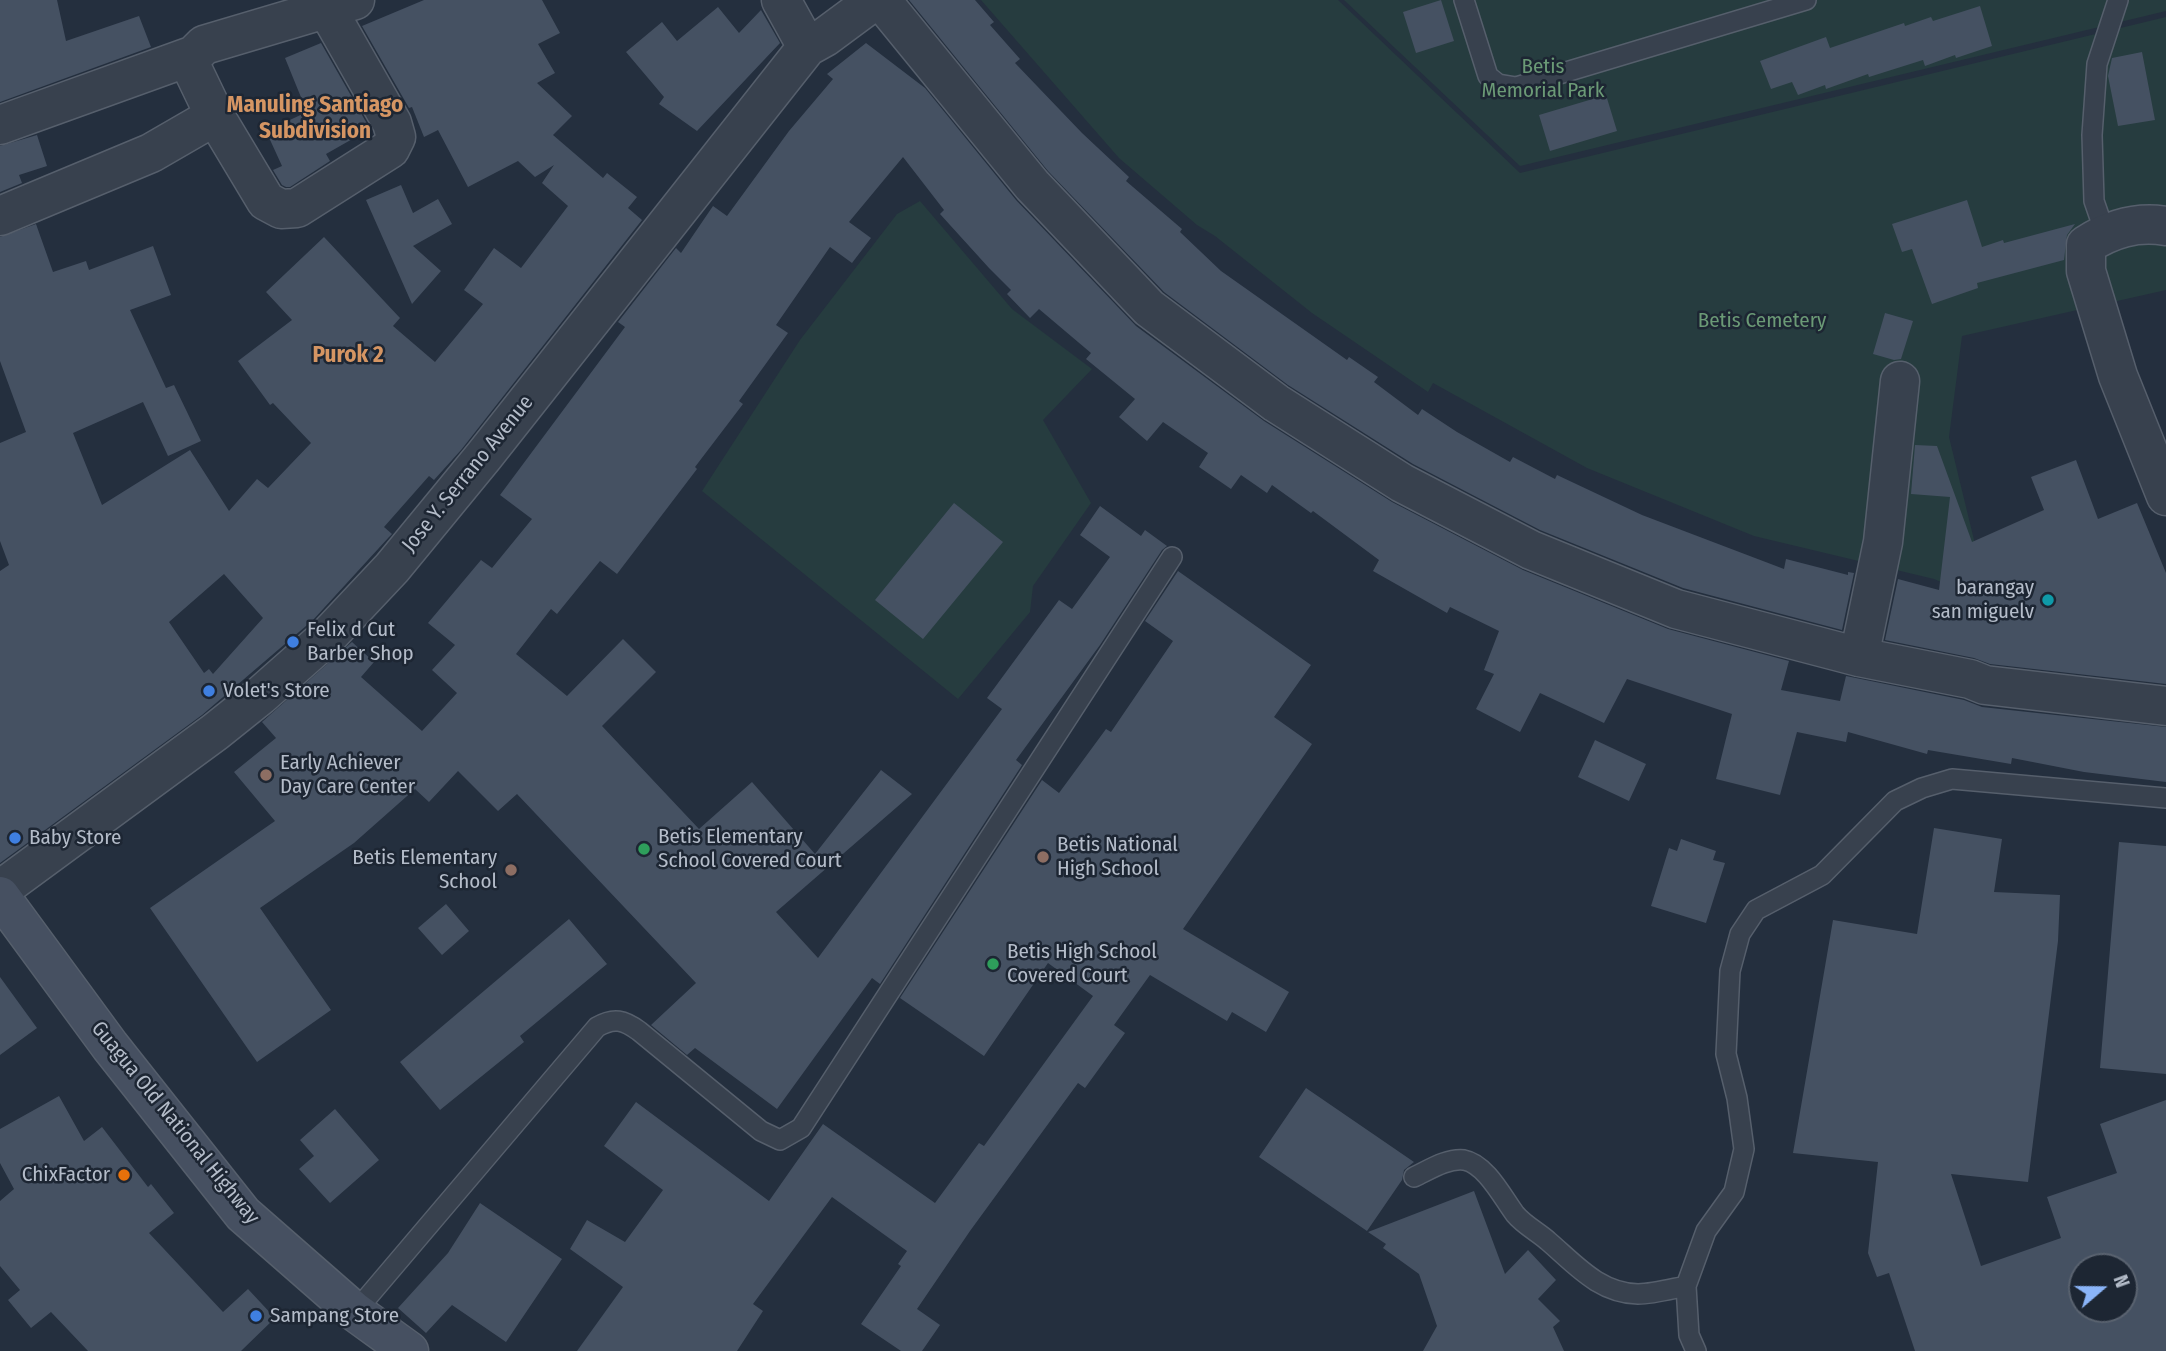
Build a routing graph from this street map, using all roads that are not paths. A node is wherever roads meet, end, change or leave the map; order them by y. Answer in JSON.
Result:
{"nodes":[{"id":1,"x":781,"y":0,"type":"edge"},
{"id":2,"x":878,"y":0,"type":"edge"},
{"id":3,"x":1464,"y":0,"type":"edge"},
{"id":4,"x":1803,"y":0,"type":"edge"},
{"id":5,"x":2119,"y":0,"type":"edge"},
{"id":6,"x":341,"y":4,"type":"edge"},
{"id":7,"x":807,"y":47,"type":"junction"},
{"id":8,"x":194,"y":55,"type":"junction"},
{"id":9,"x":215,"y":116,"type":"junction"},
{"id":10,"x":0,"y":125,"type":"edge"},
{"id":11,"x":0,"y":216,"type":"edge"},
{"id":12,"x":2166,"y":226,"type":"edge"},
{"id":13,"x":2105,"y":233,"type":"junction"},
{"id":14,"x":1900,"y":381,"type":"dead end"},
{"id":15,"x":2166,"y":496,"type":"edge"},
{"id":16,"x":1172,"y":557,"type":"dead end"},
{"id":17,"x":1859,"y":657,"type":"junction"},
{"id":18,"x":2166,"y":706,"type":"edge"},
{"id":19,"x":2166,"y":798,"type":"edge"},
{"id":20,"x":0,"y":890,"type":"edge"},
{"id":21,"x":0,"y":896,"type":"edge"},
{"id":22,"x":1414,"y":1177,"type":"dead end"},
{"id":23,"x":1686,"y":1286,"type":"junction"},
{"id":24,"x":355,"y":1312,"type":"junction"},
{"id":25,"x":409,"y":1351,"type":"edge"},
{"id":26,"x":1696,"y":1351,"type":"edge"}],
"edges":[{"from":1,"to":7,"type":"street"},
{"from":2,"to":7,"type":"street","name":"Jose Y. Serrano Avenue"},
{"from":2,"to":17,"type":"street"},
{"from":3,"to":4,"type":"lane"},
{"from":5,"to":13,"type":"lane"},
{"from":6,"to":8,"type":"street"},
{"from":6,"to":9,"type":"street"},
{"from":7,"to":20,"type":"street","name":"Jose Y. Serrano Avenue"},
{"from":8,"to":9,"type":"street"},
{"from":8,"to":10,"type":"street"},
{"from":9,"to":11,"type":"street"},
{"from":12,"to":13,"type":"street"},
{"from":13,"to":15,"type":"street"},
{"from":14,"to":17,"type":"street"},
{"from":16,"to":24,"type":"lane"},
{"from":17,"to":18,"type":"street"},
{"from":19,"to":23,"type":"lane"},
{"from":21,"to":24,"type":"main road","name":"Guagua Old National Highway"},
{"from":22,"to":23,"type":"lane"},
{"from":23,"to":26,"type":"lane"},
{"from":24,"to":25,"type":"main road","name":"Guagua Old National Highway"}]}
